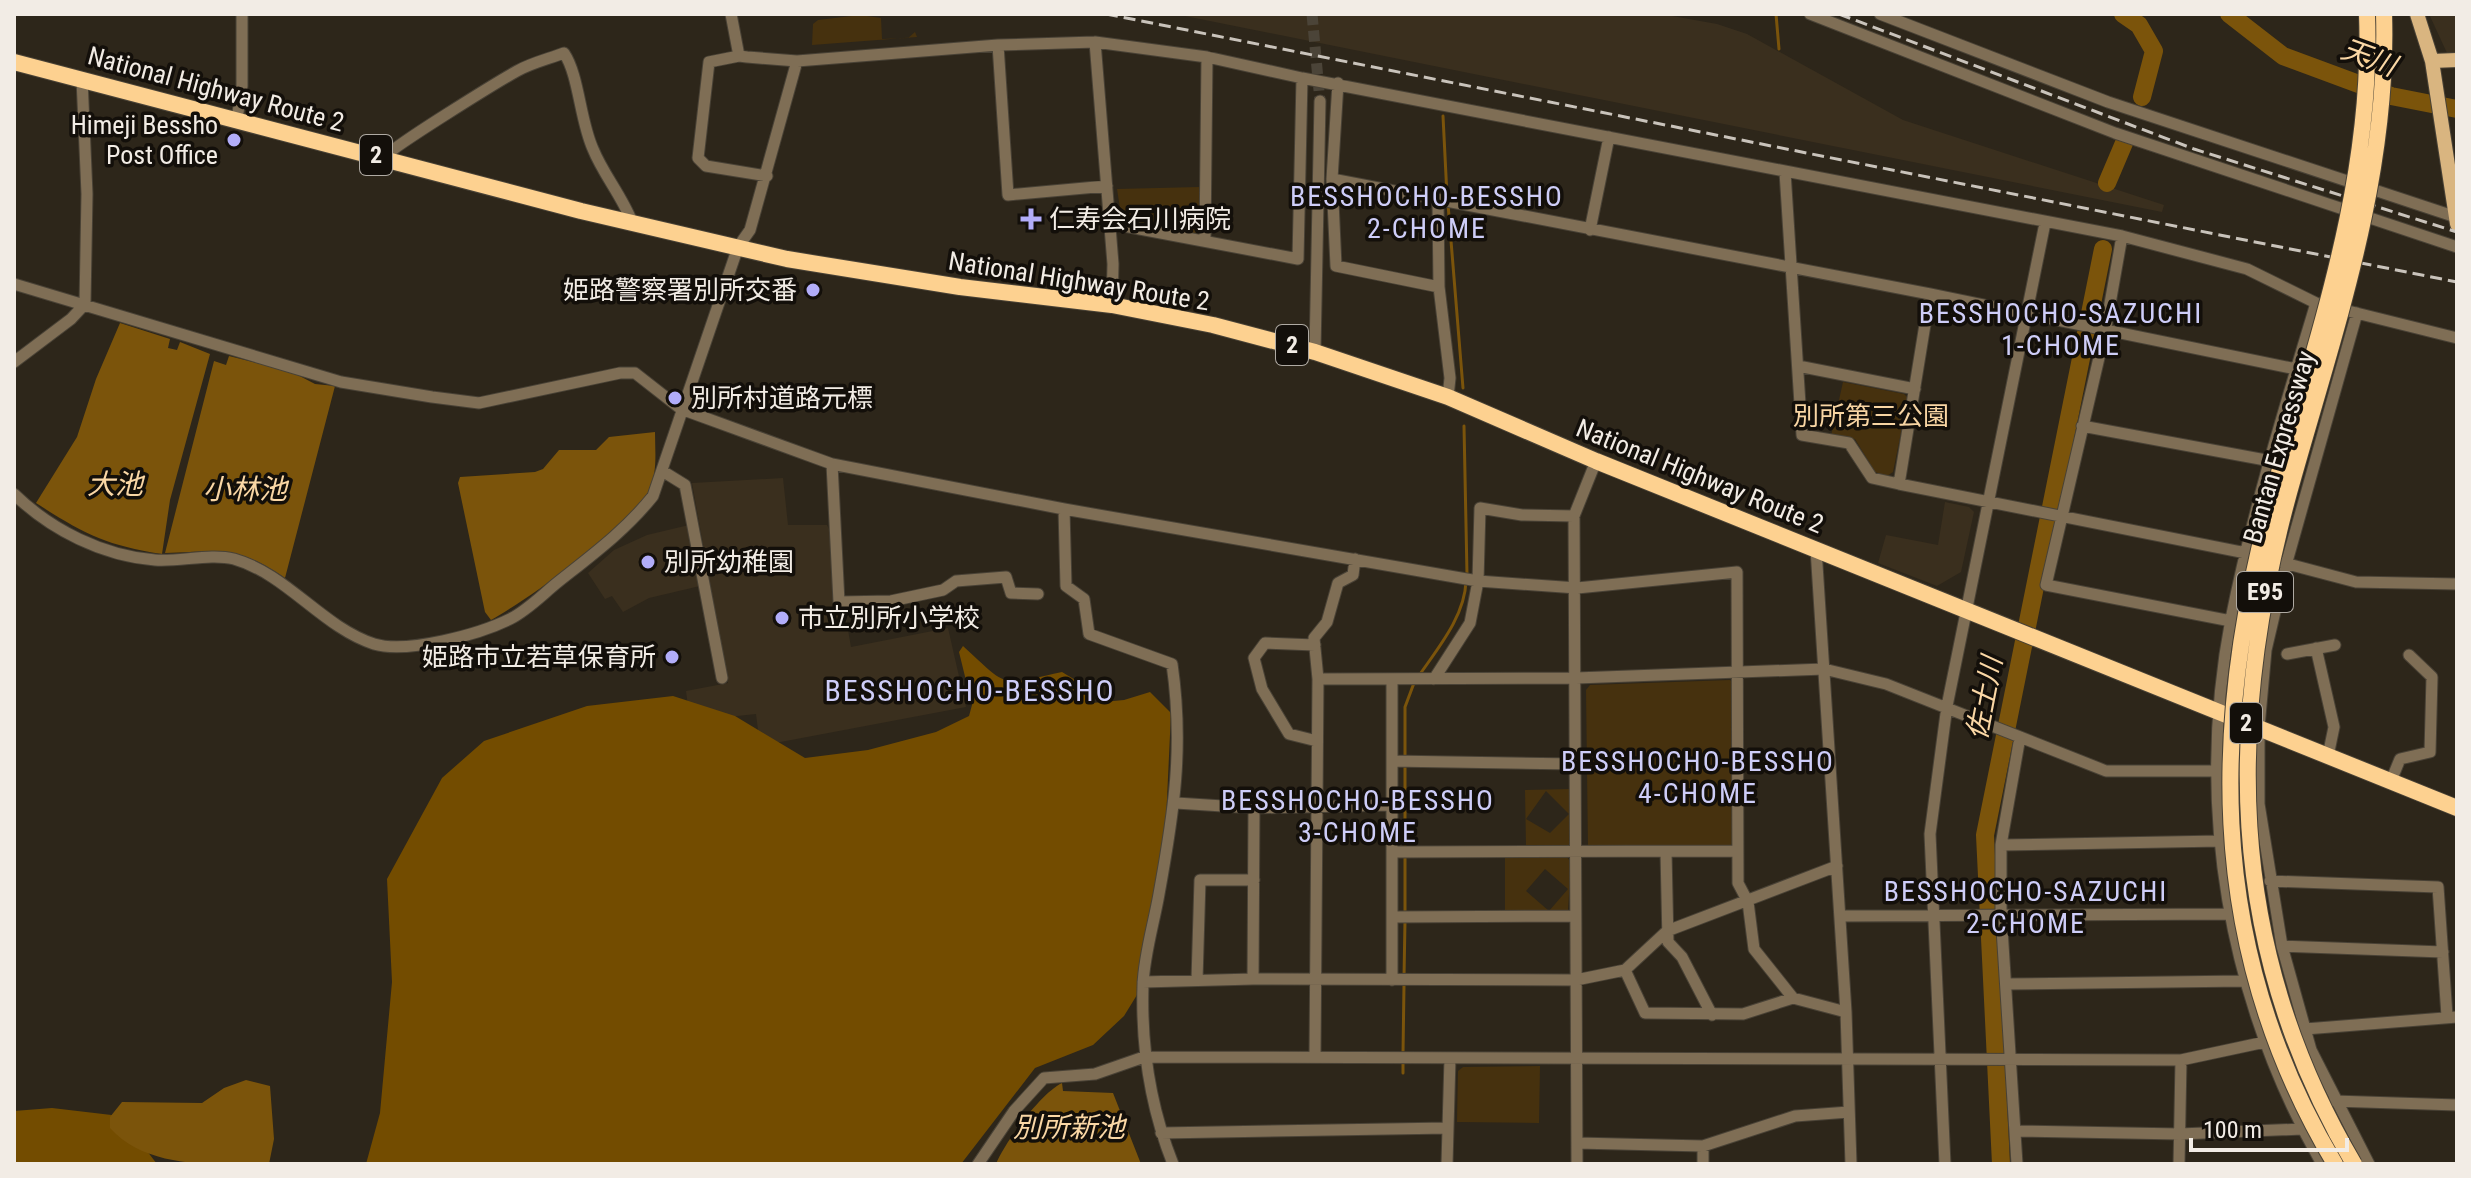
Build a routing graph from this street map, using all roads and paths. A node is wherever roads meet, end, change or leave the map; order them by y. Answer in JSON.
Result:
{"nodes":[{"id":1,"x":242,"y":14,"type":"edge"},
{"id":2,"x":731,"y":14,"type":"edge"},
{"id":3,"x":1810,"y":14,"type":"edge"},
{"id":4,"x":1880,"y":14,"type":"edge"},
{"id":5,"x":2367,"y":14,"type":"edge"},
{"id":6,"x":2384,"y":14,"type":"edge"},
{"id":7,"x":2417,"y":14,"type":"edge"},
{"id":8,"x":1095,"y":42,"type":"junction"},
{"id":9,"x":998,"y":45,"type":"junction"},
{"id":10,"x":739,"y":56,"type":"junction"},
{"id":11,"x":1207,"y":57,"type":"junction"},
{"id":12,"x":2457,"y":60,"type":"edge"},
{"id":13,"x":797,"y":61,"type":"junction"},
{"id":14,"x":2432,"y":61,"type":"junction"},
{"id":15,"x":14,"y":62,"type":"edge"},
{"id":16,"x":1302,"y":78,"type":"junction"},
{"id":17,"x":82,"y":79,"type":"junction"},
{"id":18,"x":1338,"y":83,"type":"junction"},
{"id":19,"x":1320,"y":101,"type":"tunnel mouth"},
{"id":20,"x":237,"y":119,"type":"junction"},
{"id":21,"x":1609,"y":137,"type":"junction"},
{"id":22,"x":385,"y":157,"type":"junction"},
{"id":23,"x":1785,"y":172,"type":"junction"},
{"id":24,"x":767,"y":176,"type":"junction"},
{"id":25,"x":1332,"y":179,"type":"junction"},
{"id":26,"x":1107,"y":186,"type":"junction"},
{"id":27,"x":1445,"y":203,"type":"junction"},
{"id":28,"x":2456,"y":217,"type":"edge"},
{"id":29,"x":632,"y":222,"type":"junction"},
{"id":30,"x":1108,"y":223,"type":"junction"},
{"id":31,"x":2045,"y":223,"type":"junction"},
{"id":32,"x":2457,"y":224,"type":"edge"},
{"id":33,"x":1590,"y":230,"type":"junction"},
{"id":34,"x":2122,"y":236,"type":"junction"},
{"id":35,"x":1205,"y":241,"type":"junction"},
{"id":36,"x":738,"y":247,"type":"junction"},
{"id":37,"x":2457,"y":247,"type":"edge"},
{"id":38,"x":1789,"y":268,"type":"junction"},
{"id":39,"x":14,"y":284,"type":"edge"},
{"id":40,"x":1439,"y":287,"type":"junction"},
{"id":41,"x":1930,"y":294,"type":"junction"},
{"id":42,"x":2316,"y":303,"type":"junction"},
{"id":43,"x":85,"y":304,"type":"junction"},
{"id":44,"x":1112,"y":305,"type":"junction"},
{"id":45,"x":2357,"y":313,"type":"junction"},
{"id":46,"x":2027,"y":315,"type":"junction"},
{"id":47,"x":2094,"y":329,"type":"junction"},
{"id":48,"x":2457,"y":338,"type":"edge"},
{"id":49,"x":1315,"y":352,"type":"junction"},
{"id":50,"x":14,"y":362,"type":"edge"},
{"id":51,"x":1798,"y":366,"type":"junction"},
{"id":52,"x":2296,"y":369,"type":"junction"},
{"id":53,"x":1915,"y":389,"type":"junction"},
{"id":54,"x":1448,"y":397,"type":"junction"},
{"id":55,"x":681,"y":409,"type":"junction"},
{"id":56,"x":2082,"y":426,"type":"junction"},
{"id":57,"x":1596,"y":461,"type":"junction"},
{"id":58,"x":2271,"y":461,"type":"junction"},
{"id":59,"x":832,"y":464,"type":"junction"},
{"id":60,"x":664,"y":472,"type":"junction"},
{"id":61,"x":1899,"y":484,"type":"junction"},
{"id":62,"x":14,"y":494,"type":"edge"},
{"id":63,"x":1990,"y":502,"type":"junction"},
{"id":64,"x":1064,"y":509,"type":"junction"},
{"id":65,"x":1574,"y":516,"type":"junction"},
{"id":66,"x":2054,"y":517,"type":"junction"},
{"id":67,"x":1816,"y":549,"type":"junction"},
{"id":68,"x":2246,"y":553,"type":"junction"},
{"id":69,"x":1355,"y":559,"type":"junction"},
{"id":70,"x":2286,"y":565,"type":"junction"},
{"id":71,"x":1478,"y":581,"type":"junction"},
{"id":72,"x":2457,"y":584,"type":"edge"},
{"id":73,"x":1577,"y":588,"type":"junction"},
{"id":74,"x":1038,"y":594,"type":"dead end"},
{"id":75,"x":1967,"y":610,"type":"junction"},
{"id":76,"x":2231,"y":621,"type":"junction"},
{"id":77,"x":1315,"y":645,"type":"junction"},
{"id":78,"x":2335,"y":645,"type":"dead end"},
{"id":79,"x":2316,"y":648,"type":"junction"},
{"id":80,"x":2287,"y":654,"type":"dead end"},
{"id":81,"x":2409,"y":655,"type":"dead end"},
{"id":82,"x":1824,"y":669,"type":"junction"},
{"id":83,"x":1739,"y":674,"type":"junction"},
{"id":84,"x":722,"y":678,"type":"dead end"},
{"id":85,"x":1576,"y":678,"type":"junction"},
{"id":86,"x":1318,"y":679,"type":"junction"},
{"id":87,"x":1392,"y":679,"type":"junction"},
{"id":88,"x":1434,"y":679,"type":"junction"},
{"id":89,"x":1947,"y":706,"type":"junction"},
{"id":90,"x":2219,"y":713,"type":"junction"},
{"id":91,"x":2259,"y":727,"type":"junction"},
{"id":92,"x":2012,"y":734,"type":"junction"},
{"id":93,"x":1317,"y":741,"type":"junction"},
{"id":94,"x":2328,"y":756,"type":"junction"},
{"id":95,"x":1392,"y":761,"type":"junction"},
{"id":96,"x":1576,"y":764,"type":"junction"},
{"id":97,"x":2216,"y":771,"type":"junction"},
{"id":98,"x":2391,"y":781,"type":"junction"},
{"id":99,"x":1176,"y":803,"type":"junction"},
{"id":100,"x":1392,"y":805,"type":"junction"},
{"id":101,"x":1317,"y":807,"type":"junction"},
{"id":102,"x":1254,"y":808,"type":"junction"},
{"id":103,"x":2457,"y":808,"type":"edge"},
{"id":104,"x":2220,"y":841,"type":"junction"},
{"id":105,"x":2001,"y":845,"type":"junction"},
{"id":106,"x":1577,"y":850,"type":"junction"},
{"id":107,"x":1736,"y":851,"type":"junction"},
{"id":108,"x":1392,"y":852,"type":"junction"},
{"id":109,"x":1666,"y":852,"type":"junction"},
{"id":110,"x":1837,"y":866,"type":"junction"},
{"id":111,"x":1254,"y":880,"type":"junction"},
{"id":112,"x":2270,"y":881,"type":"junction"},
{"id":113,"x":1748,"y":902,"type":"junction"},
{"id":114,"x":1992,"y":913,"type":"junction"},
{"id":115,"x":1932,"y":914,"type":"junction"},
{"id":116,"x":2228,"y":914,"type":"junction"},
{"id":117,"x":1575,"y":916,"type":"junction"},
{"id":118,"x":1840,"y":916,"type":"junction"},
{"id":119,"x":1392,"y":917,"type":"junction"},
{"id":120,"x":1667,"y":931,"type":"junction"},
{"id":121,"x":2282,"y":946,"type":"junction"},
{"id":122,"x":2443,"y":952,"type":"junction"},
{"id":123,"x":1625,"y":970,"type":"junction"},
{"id":124,"x":1253,"y":979,"type":"junction"},
{"id":125,"x":1197,"y":980,"type":"junction"},
{"id":126,"x":1315,"y":980,"type":"junction"},
{"id":127,"x":1392,"y":980,"type":"junction"},
{"id":128,"x":1576,"y":980,"type":"junction"},
{"id":129,"x":2243,"y":981,"type":"junction"},
{"id":130,"x":1143,"y":982,"type":"junction"},
{"id":131,"x":2006,"y":984,"type":"junction"},
{"id":132,"x":1793,"y":998,"type":"junction"},
{"id":133,"x":1846,"y":1012,"type":"junction"},
{"id":134,"x":1712,"y":1015,"type":"junction"},
{"id":135,"x":2452,"y":1016,"type":"edge"},
{"id":136,"x":2305,"y":1029,"type":"junction"},
{"id":137,"x":2265,"y":1042,"type":"junction"},
{"id":138,"x":1315,"y":1055,"type":"junction"},
{"id":139,"x":1144,"y":1057,"type":"junction"},
{"id":140,"x":1847,"y":1057,"type":"junction"},
{"id":141,"x":1450,"y":1058,"type":"junction"},
{"id":142,"x":2001,"y":1058,"type":"junction"},
{"id":143,"x":1579,"y":1059,"type":"junction"},
{"id":144,"x":1939,"y":1059,"type":"junction"},
{"id":145,"x":2181,"y":1060,"type":"junction"},
{"id":146,"x":2334,"y":1101,"type":"junction"},
{"id":147,"x":2457,"y":1105,"type":"edge"},
{"id":148,"x":1849,"y":1112,"type":"junction"},
{"id":149,"x":1447,"y":1128,"type":"junction"},
{"id":150,"x":2302,"y":1129,"type":"junction"},
{"id":151,"x":2015,"y":1131,"type":"junction"},
{"id":152,"x":1161,"y":1133,"type":"junction"},
{"id":153,"x":2180,"y":1134,"type":"junction"},
{"id":154,"x":1577,"y":1143,"type":"junction"},
{"id":155,"x":1703,"y":1146,"type":"junction"},
{"id":156,"x":978,"y":1164,"type":"edge"},
{"id":157,"x":1173,"y":1164,"type":"edge"},
{"id":158,"x":1447,"y":1164,"type":"edge"},
{"id":159,"x":1577,"y":1164,"type":"edge"},
{"id":160,"x":1703,"y":1164,"type":"edge"},
{"id":161,"x":1851,"y":1164,"type":"edge"},
{"id":162,"x":1945,"y":1164,"type":"edge"},
{"id":163,"x":2017,"y":1164,"type":"edge"},
{"id":164,"x":2179,"y":1164,"type":"edge"},
{"id":165,"x":2322,"y":1164,"type":"edge"},
{"id":166,"x":2335,"y":1164,"type":"edge"},
{"id":167,"x":2354,"y":1164,"type":"edge"},
{"id":168,"x":2369,"y":1164,"type":"edge"}],
"edges":[{"from":1,"to":20,"type":"street"},
{"from":2,"to":10,"type":"street"},
{"from":3,"to":37,"type":"street"},
{"from":4,"to":28,"type":"street"},
{"from":5,"to":166,"type":"highway","name":"Bantan Expressway","number":"E95","bridge":true},
{"from":6,"to":167,"type":"highway","name":"Bantan Expressway","number":"E95","bridge":true},
{"from":7,"to":14,"type":"main road"},
{"from":8,"to":9,"type":"street"},
{"from":8,"to":11,"type":"street"},
{"from":8,"to":26,"type":"street"},
{"from":9,"to":13,"type":"street"},
{"from":9,"to":26,"type":"street"},
{"from":10,"to":13,"type":"street"},
{"from":10,"to":24,"type":"street"},
{"from":11,"to":16,"type":"street"},
{"from":11,"to":35,"type":"street"},
{"from":12,"to":14,"type":"main road"},
{"from":13,"to":24,"type":"street"},
{"from":14,"to":28,"type":"main road"},
{"from":15,"to":17,"type":"highway","name":"National Highway Route 2","number":"2"},
{"from":16,"to":18,"type":"street"},
{"from":16,"to":35,"type":"street"},
{"from":17,"to":20,"type":"highway","name":"National Highway Route 2","number":"2"},
{"from":17,"to":43,"type":"street"},
{"from":18,"to":21,"type":"street"},
{"from":18,"to":25,"type":"street"},
{"from":19,"to":49,"type":"street"},
{"from":20,"to":22,"type":"highway","name":"National Highway Route 2","number":"2"},
{"from":21,"to":23,"type":"street"},
{"from":21,"to":33,"type":"street"},
{"from":22,"to":29,"type":"highway","name":"National Highway Route 2","number":"2"},
{"from":22,"to":29,"type":"street"},
{"from":23,"to":31,"type":"street"},
{"from":23,"to":38,"type":"street"},
{"from":24,"to":36,"type":"street"},
{"from":25,"to":27,"type":"street"},
{"from":25,"to":40,"type":"street"},
{"from":26,"to":30,"type":"street"},
{"from":27,"to":33,"type":"street"},
{"from":27,"to":40,"type":"street"},
{"from":28,"to":32,"type":"main road"},
{"from":29,"to":36,"type":"highway","name":"National Highway Route 2","number":"2"},
{"from":30,"to":35,"type":"street"},
{"from":30,"to":44,"type":"street"},
{"from":31,"to":34,"type":"street"},
{"from":31,"to":46,"type":"street"},
{"from":33,"to":38,"type":"street"},
{"from":34,"to":42,"type":"street"},
{"from":34,"to":47,"type":"street"},
{"from":36,"to":44,"type":"highway","name":"National Highway Route 2","number":"2"},
{"from":36,"to":55,"type":"street"},
{"from":38,"to":41,"type":"street"},
{"from":38,"to":51,"type":"street"},
{"from":39,"to":43,"type":"street"},
{"from":40,"to":54,"type":"street"},
{"from":41,"to":46,"type":"street"},
{"from":41,"to":53,"type":"street"},
{"from":42,"to":45,"type":"street"},
{"from":42,"to":52,"type":"street"},
{"from":43,"to":50,"type":"street"},
{"from":43,"to":55,"type":"street"},
{"from":44,"to":49,"type":"highway","name":"National Highway Route 2","number":"2"},
{"from":45,"to":48,"type":"street"},
{"from":45,"to":70,"type":"street"},
{"from":46,"to":47,"type":"street"},
{"from":46,"to":63,"type":"street"},
{"from":47,"to":52,"type":"street"},
{"from":47,"to":56,"type":"street"},
{"from":49,"to":54,"type":"highway","name":"National Highway Route 2","number":"2"},
{"from":51,"to":53,"type":"street"},
{"from":51,"to":61,"type":"street"},
{"from":52,"to":58,"type":"street"},
{"from":53,"to":61,"type":"street"},
{"from":54,"to":57,"type":"highway","name":"National Highway Route 2","number":"2"},
{"from":55,"to":59,"type":"street"},
{"from":55,"to":60,"type":"street"},
{"from":56,"to":58,"type":"street"},
{"from":56,"to":66,"type":"street"},
{"from":57,"to":65,"type":"street"},
{"from":57,"to":67,"type":"highway","name":"National Highway Route 2","number":"2"},
{"from":58,"to":68,"type":"street"},
{"from":59,"to":64,"type":"street"},
{"from":59,"to":74,"type":"street"},
{"from":60,"to":62,"type":"street"},
{"from":60,"to":84,"type":"street"},
{"from":61,"to":63,"type":"street"},
{"from":63,"to":66,"type":"street"},
{"from":63,"to":75,"type":"street"},
{"from":64,"to":69,"type":"street"},
{"from":64,"to":99,"type":"street"},
{"from":65,"to":71,"type":"street"},
{"from":65,"to":73,"type":"street"},
{"from":66,"to":68,"type":"street"},
{"from":66,"to":76,"type":"street"},
{"from":67,"to":75,"type":"highway","name":"National Highway Route 2","number":"2"},
{"from":67,"to":82,"type":"street"},
{"from":68,"to":70,"type":"street"},
{"from":68,"to":76,"type":"street"},
{"from":69,"to":71,"type":"street"},
{"from":69,"to":77,"type":"street"},
{"from":70,"to":72,"type":"street"},
{"from":70,"to":91,"type":"street"},
{"from":71,"to":73,"type":"street"},
{"from":71,"to":88,"type":"street"},
{"from":73,"to":83,"type":"street"},
{"from":73,"to":85,"type":"street"},
{"from":75,"to":89,"type":"street"},
{"from":75,"to":90,"type":"highway","name":"National Highway Route 2","number":"2"},
{"from":76,"to":90,"type":"street"},
{"from":77,"to":86,"type":"street"},
{"from":77,"to":93,"type":"street"},
{"from":78,"to":79,"type":"street"},
{"from":79,"to":80,"type":"street"},
{"from":79,"to":94,"type":"street"},
{"from":81,"to":98,"type":"street"},
{"from":82,"to":83,"type":"street"},
{"from":82,"to":89,"type":"street"},
{"from":82,"to":110,"type":"street"},
{"from":83,"to":85,"type":"street"},
{"from":83,"to":107,"type":"street"},
{"from":85,"to":88,"type":"street"},
{"from":85,"to":96,"type":"street"},
{"from":86,"to":87,"type":"street"},
{"from":86,"to":93,"type":"street"},
{"from":87,"to":88,"type":"street"},
{"from":87,"to":95,"type":"street"},
{"from":89,"to":92,"type":"street"},
{"from":89,"to":115,"type":"street"},
{"from":90,"to":91,"type":"highway","name":"National Highway Route 2","number":"2"},
{"from":90,"to":97,"type":"street"},
{"from":91,"to":94,"type":"highway","name":"National Highway Route 2","number":"2"},
{"from":91,"to":112,"type":"street"},
{"from":92,"to":97,"type":"street"},
{"from":92,"to":105,"type":"street"},
{"from":93,"to":101,"type":"street"},
{"from":94,"to":98,"type":"highway","name":"National Highway Route 2","number":"2"},
{"from":95,"to":96,"type":"street"},
{"from":95,"to":100,"type":"street"},
{"from":96,"to":106,"type":"street"},
{"from":97,"to":104,"type":"street"},
{"from":98,"to":103,"type":"highway","name":"National Highway Route 2","number":"2"},
{"from":99,"to":102,"type":"street"},
{"from":99,"to":130,"type":"street"},
{"from":100,"to":101,"type":"street"},
{"from":100,"to":108,"type":"street"},
{"from":101,"to":102,"type":"street"},
{"from":101,"to":126,"type":"street"},
{"from":102,"to":111,"type":"street"},
{"from":104,"to":105,"type":"street"},
{"from":104,"to":116,"type":"street"},
{"from":105,"to":114,"type":"street"},
{"from":106,"to":108,"type":"street"},
{"from":106,"to":109,"type":"street"},
{"from":106,"to":117,"type":"street"},
{"from":107,"to":109,"type":"street"},
{"from":107,"to":113,"type":"street"},
{"from":108,"to":119,"type":"street"},
{"from":109,"to":120,"type":"street"},
{"from":110,"to":113,"type":"street"},
{"from":110,"to":118,"type":"street"},
{"from":111,"to":124,"type":"street"},
{"from":111,"to":125,"type":"street"},
{"from":112,"to":121,"type":"street"},
{"from":112,"to":122,"type":"street"},
{"from":113,"to":120,"type":"street"},
{"from":113,"to":132,"type":"street"},
{"from":114,"to":115,"type":"street"},
{"from":114,"to":116,"type":"street"},
{"from":114,"to":131,"type":"street"},
{"from":115,"to":118,"type":"street"},
{"from":115,"to":144,"type":"street"},
{"from":116,"to":129,"type":"street"},
{"from":117,"to":119,"type":"street"},
{"from":117,"to":128,"type":"street"},
{"from":118,"to":133,"type":"street"},
{"from":119,"to":127,"type":"street"},
{"from":120,"to":123,"type":"street"},
{"from":120,"to":134,"type":"street"},
{"from":121,"to":122,"type":"street"},
{"from":121,"to":136,"type":"street"},
{"from":122,"to":135,"type":"street"},
{"from":123,"to":128,"type":"street"},
{"from":123,"to":134,"type":"street"},
{"from":124,"to":125,"type":"street"},
{"from":124,"to":126,"type":"street"},
{"from":125,"to":130,"type":"street"},
{"from":126,"to":127,"type":"street"},
{"from":126,"to":138,"type":"street"},
{"from":127,"to":128,"type":"street"},
{"from":128,"to":143,"type":"street"},
{"from":129,"to":131,"type":"street"},
{"from":129,"to":137,"type":"street"},
{"from":130,"to":139,"type":"street"},
{"from":131,"to":142,"type":"street"},
{"from":132,"to":133,"type":"street"},
{"from":132,"to":134,"type":"street"},
{"from":133,"to":140,"type":"street"},
{"from":135,"to":136,"type":"street"},
{"from":136,"to":137,"type":"street"},
{"from":136,"to":146,"type":"street"},
{"from":137,"to":145,"type":"street"},
{"from":137,"to":150,"type":"street"},
{"from":138,"to":139,"type":"street"},
{"from":138,"to":141,"type":"street"},
{"from":139,"to":152,"type":"street"},
{"from":139,"to":156,"type":"street"},
{"from":140,"to":143,"type":"street"},
{"from":140,"to":144,"type":"street"},
{"from":140,"to":148,"type":"street"},
{"from":141,"to":143,"type":"street"},
{"from":141,"to":149,"type":"street"},
{"from":142,"to":144,"type":"street"},
{"from":142,"to":145,"type":"street"},
{"from":142,"to":151,"type":"street"},
{"from":143,"to":154,"type":"street"},
{"from":144,"to":162,"type":"street"},
{"from":145,"to":153,"type":"street"},
{"from":146,"to":147,"type":"street"},
{"from":146,"to":168,"type":"street"},
{"from":148,"to":155,"type":"street"},
{"from":148,"to":161,"type":"street"},
{"from":149,"to":152,"type":"street"},
{"from":149,"to":158,"type":"street"},
{"from":150,"to":153,"type":"street"},
{"from":150,"to":165,"type":"street"},
{"from":151,"to":153,"type":"street"},
{"from":151,"to":163,"type":"street"},
{"from":152,"to":157,"type":"street"},
{"from":153,"to":164,"type":"street"},
{"from":154,"to":155,"type":"street"},
{"from":154,"to":159,"type":"street"},
{"from":155,"to":160,"type":"street"}]}
